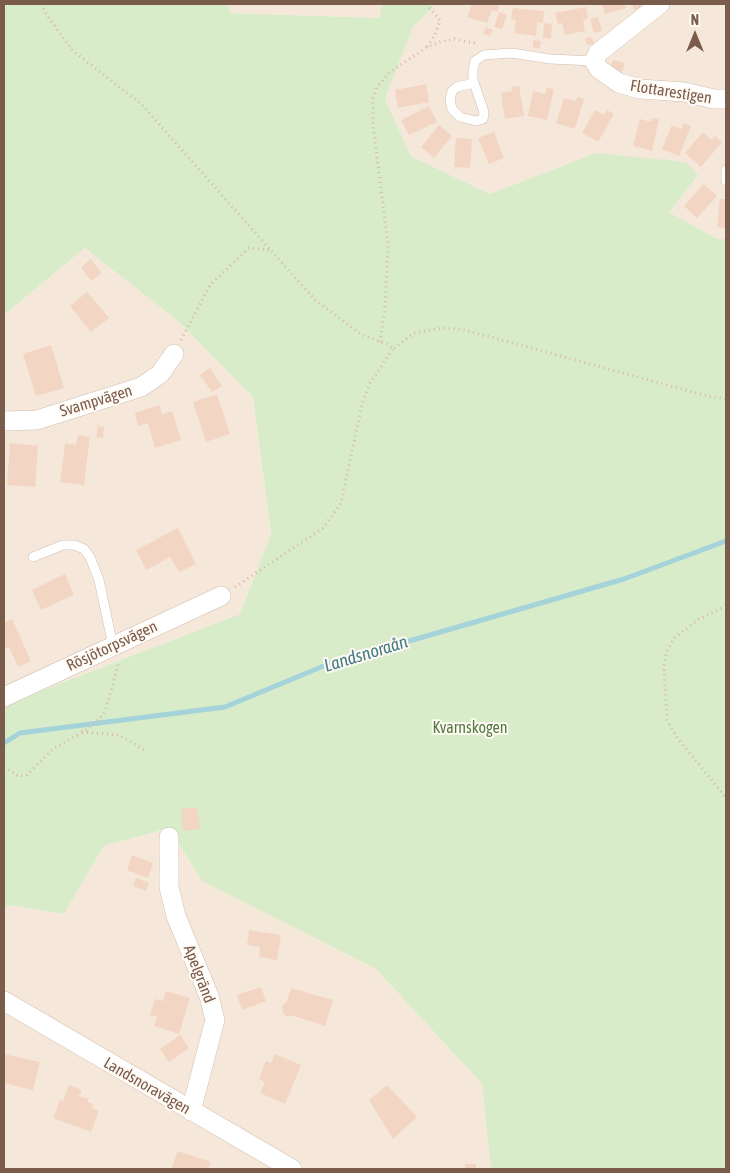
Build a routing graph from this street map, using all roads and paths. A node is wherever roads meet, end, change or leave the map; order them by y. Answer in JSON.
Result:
{"nodes":[{"id":1,"x":41,"y":4,"type":"edge"},
{"id":2,"x":426,"y":4,"type":"edge"},
{"id":3,"x":660,"y":4,"type":"edge"},
{"id":4,"x":427,"y":47,"type":"junction"},
{"id":5,"x":487,"y":54,"type":"junction"},
{"id":6,"x":594,"y":61,"type":"junction"},
{"id":7,"x":474,"y":83,"type":"junction"},
{"id":8,"x":726,"y":99,"type":"edge"},
{"id":9,"x":726,"y":170,"type":"edge"},
{"id":10,"x":726,"y":181,"type":"edge"},
{"id":11,"x":269,"y":250,"type":"junction"},
{"id":12,"x":380,"y":342,"type":"junction"},
{"id":13,"x":393,"y":349,"type":"junction"},
{"id":14,"x":174,"y":354,"type":"joint"},
{"id":15,"x":726,"y":399,"type":"edge"},
{"id":16,"x":4,"y":421,"type":"edge"},
{"id":17,"x":33,"y":557,"type":"dead end"},
{"id":18,"x":220,"y":596,"type":"joint"},
{"id":19,"x":726,"y":606,"type":"edge"},
{"id":20,"x":113,"y":646,"type":"junction"},
{"id":21,"x":4,"y":696,"type":"edge"},
{"id":22,"x":82,"y":732,"type":"junction"},
{"id":23,"x":146,"y":751,"type":"dead end"},
{"id":24,"x":4,"y":766,"type":"edge"},
{"id":25,"x":726,"y":798,"type":"edge"},
{"id":26,"x":169,"y":837,"type":"dead end"},
{"id":27,"x":4,"y":1001,"type":"edge"},
{"id":28,"x":191,"y":1111,"type":"junction"},
{"id":29,"x":292,"y":1169,"type":"edge"}],
"edges":[{"from":1,"to":11,"type":"path"},
{"from":2,"to":4,"type":"path"},
{"from":3,"to":6,"type":"street"},
{"from":4,"to":5,"type":"path"},
{"from":4,"to":12,"type":"path"},
{"from":5,"to":6,"type":"lane"},
{"from":5,"to":7,"type":"lane"},
{"from":6,"to":8,"type":"street","name":"Flottarestigen"},
{"from":7,"to":7,"type":"lane"},
{"from":9,"to":10,"type":"lane"},
{"from":11,"to":12,"type":"path"},
{"from":11,"to":14,"type":"path"},
{"from":12,"to":13,"type":"path"},
{"from":13,"to":15,"type":"path"},
{"from":13,"to":18,"type":"path"},
{"from":14,"to":16,"type":"street","name":"Svampvägen"},
{"from":17,"to":20,"type":"lane"},
{"from":18,"to":20,"type":"street","name":"Rösjötorpsvägen"},
{"from":19,"to":25,"type":"path"},
{"from":20,"to":21,"type":"street","name":"Rösjötorpsvägen"},
{"from":20,"to":22,"type":"path"},
{"from":22,"to":23,"type":"path"},
{"from":22,"to":24,"type":"path"},
{"from":26,"to":28,"type":"street","name":"Apelgränd"},
{"from":27,"to":28,"type":"street","name":"Landsnoravägen"},
{"from":28,"to":29,"type":"street","name":"Landsnoravägen"}]}
